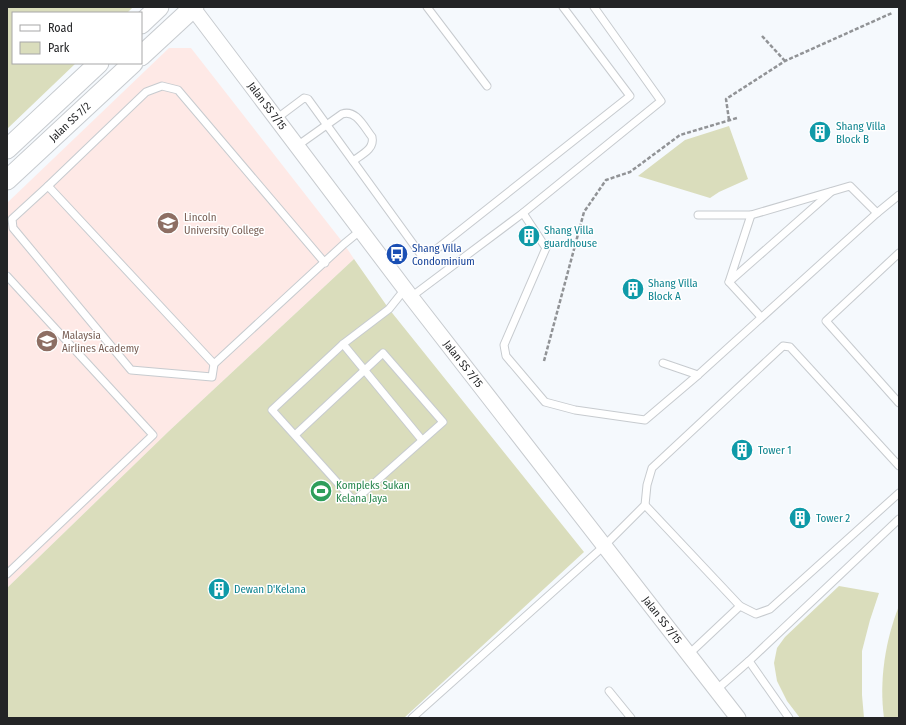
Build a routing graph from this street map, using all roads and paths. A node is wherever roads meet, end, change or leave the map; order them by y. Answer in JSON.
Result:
{"nodes":[{"id":1,"x":159,"y":7,"type":"edge"},
{"id":2,"x":193,"y":7,"type":"edge"},
{"id":3,"x":427,"y":7,"type":"edge"},
{"id":4,"x":563,"y":7,"type":"edge"},
{"id":5,"x":594,"y":7,"type":"edge"},
{"id":6,"x":892,"y":13,"type":"dead end"},
{"id":7,"x":142,"y":23,"type":"edge"},
{"id":8,"x":762,"y":36,"type":"dead end"},
{"id":9,"x":142,"y":55,"type":"edge"},
{"id":10,"x":785,"y":61,"type":"junction"},
{"id":11,"x":98,"y":64,"type":"edge"},
{"id":12,"x":132,"y":64,"type":"edge"},
{"id":13,"x":487,"y":86,"type":"dead end"},
{"id":14,"x":276,"y":118,"type":"junction"},
{"id":15,"x":737,"y":118,"type":"dead end"},
{"id":16,"x":729,"y":120,"type":"junction"},
{"id":17,"x":326,"y":125,"type":"junction"},
{"id":18,"x":297,"y":146,"type":"junction"},
{"id":19,"x":7,"y":149,"type":"edge"},
{"id":20,"x":353,"y":161,"type":"junction"},
{"id":21,"x":7,"y":180,"type":"edge"},
{"id":22,"x":48,"y":186,"type":"junction"},
{"id":23,"x":832,"y":191,"type":"junction"},
{"id":24,"x":899,"y":195,"type":"edge"},
{"id":25,"x":523,"y":213,"type":"junction"},
{"id":26,"x":877,"y":213,"type":"junction"},
{"id":27,"x":698,"y":215,"type":"dead end"},
{"id":28,"x":751,"y":215,"type":"junction"},
{"id":29,"x":361,"y":230,"type":"junction"},
{"id":30,"x":899,"y":253,"type":"edge"},
{"id":31,"x":324,"y":263,"type":"junction"},
{"id":32,"x":7,"y":276,"type":"edge"},
{"id":33,"x":729,"y":282,"type":"junction"},
{"id":34,"x":408,"y":293,"type":"junction"},
{"id":35,"x":761,"y":317,"type":"junction"},
{"id":36,"x":343,"y":344,"type":"junction"},
{"id":37,"x":544,"y":361,"type":"dead end"},
{"id":38,"x":663,"y":363,"type":"dead end"},
{"id":39,"x":214,"y":364,"type":"junction"},
{"id":40,"x":364,"y":369,"type":"junction"},
{"id":41,"x":698,"y":375,"type":"junction"},
{"id":42,"x":899,"y":403,"type":"edge"},
{"id":43,"x":295,"y":435,"type":"junction"},
{"id":44,"x":422,"y":440,"type":"junction"},
{"id":45,"x":899,"y":466,"type":"edge"},
{"id":46,"x":899,"y":493,"type":"edge"},
{"id":47,"x":645,"y":505,"type":"junction"},
{"id":48,"x":899,"y":519,"type":"edge"},
{"id":49,"x":604,"y":546,"type":"junction"},
{"id":50,"x":7,"y":574,"type":"edge"},
{"id":51,"x":740,"y":606,"type":"junction"},
{"id":52,"x":688,"y":654,"type":"junction"},
{"id":53,"x":749,"y":662,"type":"junction"},
{"id":54,"x":716,"y":690,"type":"junction"},
{"id":55,"x":609,"y":691,"type":"dead end"},
{"id":56,"x":412,"y":718,"type":"edge"},
{"id":57,"x":631,"y":718,"type":"edge"},
{"id":58,"x":738,"y":718,"type":"edge"},
{"id":59,"x":789,"y":718,"type":"edge"}],
"edges":[{"from":1,"to":7,"type":"street"},
{"from":2,"to":9,"type":"street"},
{"from":2,"to":14,"type":"street","name":"Jalan SS 7/15"},
{"from":3,"to":13,"type":"lane"},
{"from":4,"to":20,"type":"lane"},
{"from":5,"to":25,"type":"lane"},
{"from":6,"to":10,"type":"path"},
{"from":8,"to":10,"type":"path"},
{"from":10,"to":16,"type":"path"},
{"from":11,"to":19,"type":"street"},
{"from":12,"to":21,"type":"street","name":"Jalan SS 7/2"},
{"from":14,"to":17,"type":"lane"},
{"from":14,"to":18,"type":"street","name":"Jalan SS 7/15"},
{"from":15,"to":16,"type":"path"},
{"from":16,"to":37,"type":"path"},
{"from":17,"to":18,"type":"lane"},
{"from":17,"to":20,"type":"lane"},
{"from":17,"to":20,"type":"lane"},
{"from":18,"to":29,"type":"street","name":"Jalan SS 7/15"},
{"from":22,"to":31,"type":"lane"},
{"from":22,"to":39,"type":"lane"},
{"from":22,"to":39,"type":"lane"},
{"from":23,"to":26,"type":"lane"},
{"from":23,"to":28,"type":"lane"},
{"from":23,"to":33,"type":"lane"},
{"from":24,"to":26,"type":"lane"},
{"from":25,"to":34,"type":"lane"},
{"from":25,"to":41,"type":"lane"},
{"from":26,"to":35,"type":"lane"},
{"from":27,"to":28,"type":"lane"},
{"from":28,"to":33,"type":"lane"},
{"from":29,"to":31,"type":"lane"},
{"from":29,"to":34,"type":"street","name":"Jalan SS 7/15"},
{"from":30,"to":42,"type":"lane"},
{"from":31,"to":39,"type":"lane"},
{"from":32,"to":50,"type":"lane"},
{"from":33,"to":35,"type":"lane"},
{"from":34,"to":36,"type":"lane"},
{"from":34,"to":49,"type":"street","name":"Jalan SS 7/15"},
{"from":35,"to":41,"type":"lane"},
{"from":36,"to":40,"type":"lane"},
{"from":36,"to":43,"type":"lane"},
{"from":38,"to":41,"type":"lane"},
{"from":40,"to":43,"type":"lane"},
{"from":40,"to":44,"type":"lane"},
{"from":40,"to":44,"type":"lane"},
{"from":43,"to":44,"type":"lane"},
{"from":45,"to":47,"type":"lane"},
{"from":46,"to":51,"type":"lane"},
{"from":47,"to":49,"type":"lane"},
{"from":47,"to":51,"type":"lane"},
{"from":48,"to":53,"type":"lane"},
{"from":49,"to":52,"type":"street","name":"Jalan SS 7/15"},
{"from":49,"to":56,"type":"lane"},
{"from":51,"to":52,"type":"lane"},
{"from":52,"to":54,"type":"street","name":"Jalan SS 7/15"},
{"from":53,"to":54,"type":"lane"},
{"from":53,"to":59,"type":"lane"},
{"from":54,"to":58,"type":"street","name":"Jalan SS 7/15"},
{"from":55,"to":57,"type":"lane"}]}
